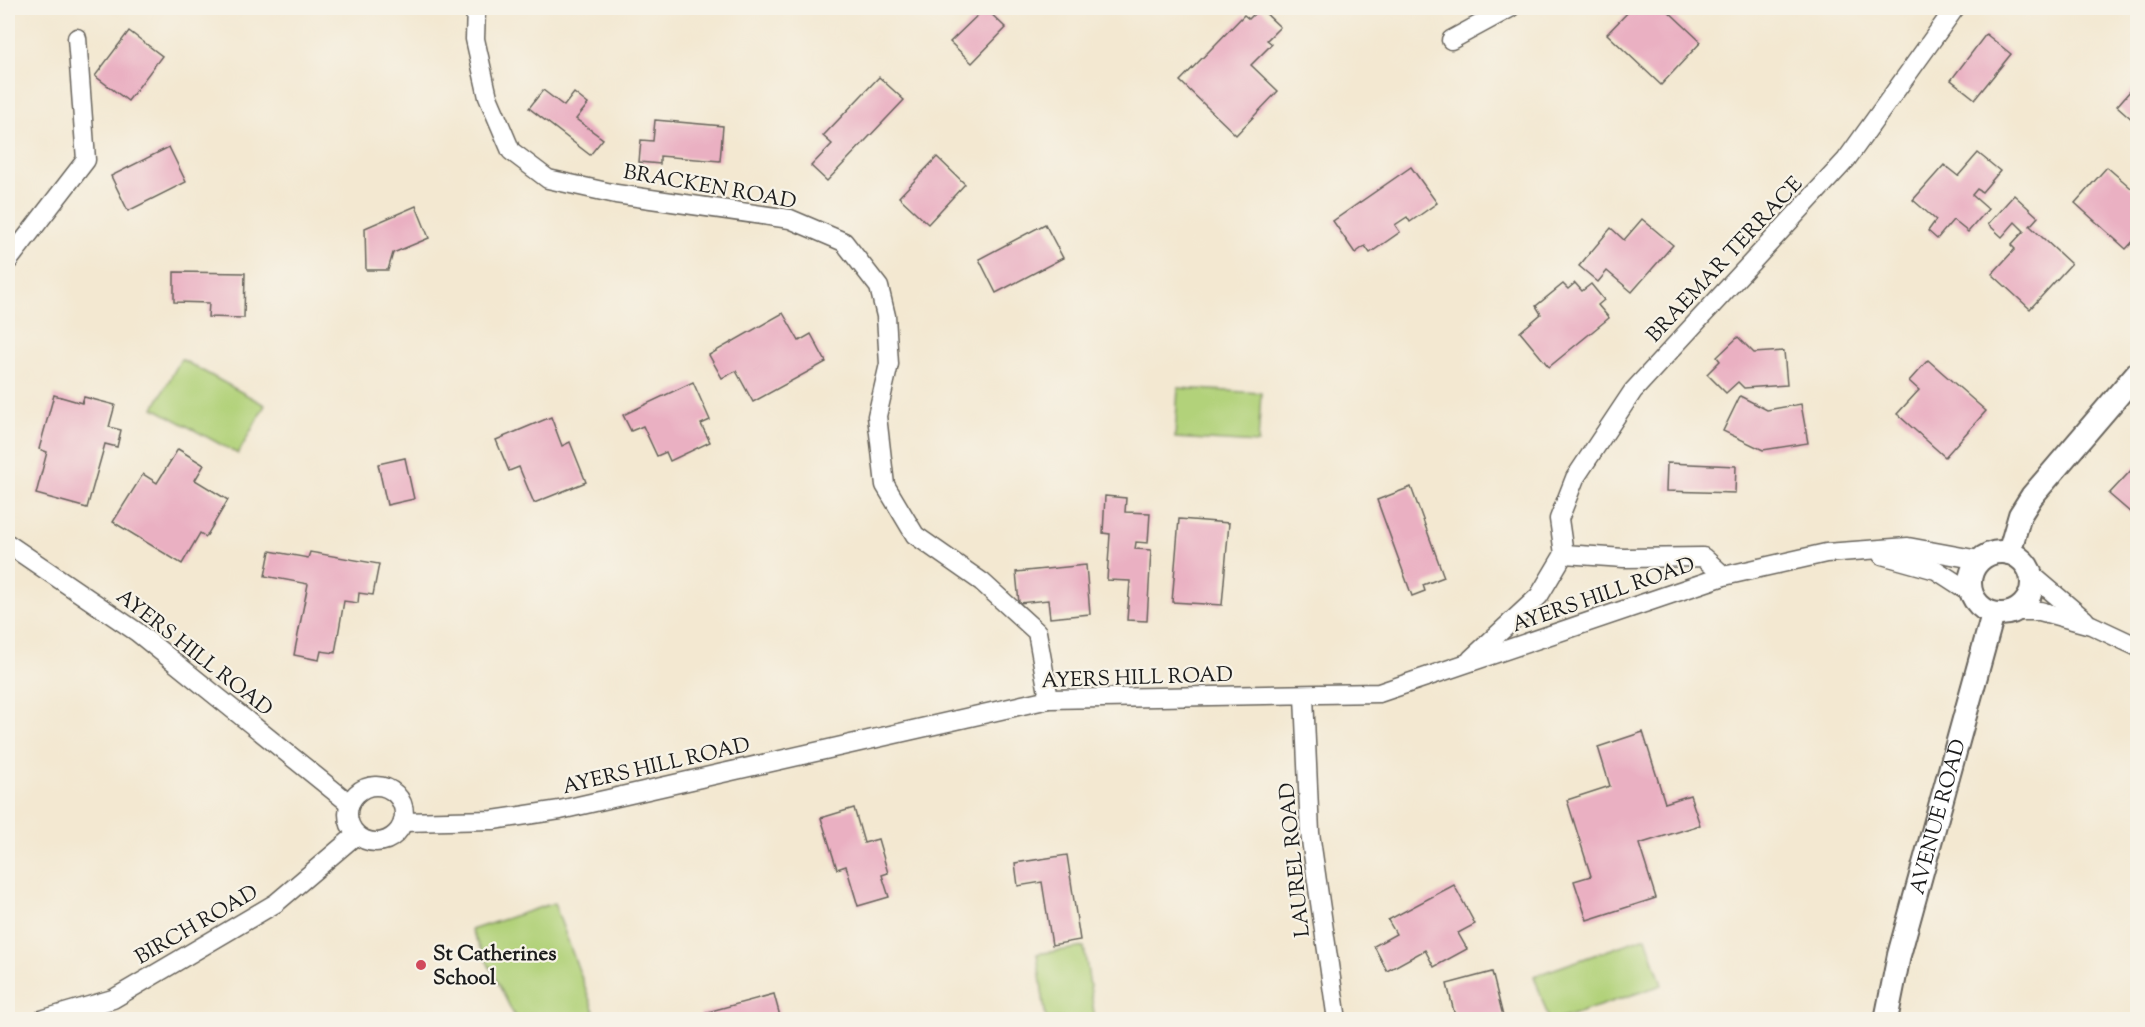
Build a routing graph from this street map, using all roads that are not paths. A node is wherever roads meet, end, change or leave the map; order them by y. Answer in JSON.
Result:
{"nodes":[{"id":1,"x":476,"y":8,"type":"edge"},
{"id":2,"x":1510,"y":8,"type":"edge"},
{"id":3,"x":1955,"y":8,"type":"edge"},
{"id":4,"x":77,"y":38,"type":"dead end"},
{"id":5,"x":1451,"y":40,"type":"dead end"},
{"id":6,"x":8,"y":261,"type":"edge"},
{"id":7,"x":2138,"y":372,"type":"edge"},
{"id":8,"x":8,"y":544,"type":"edge"},
{"id":9,"x":1863,"y":550,"type":"junction"},
{"id":10,"x":2009,"y":553,"type":"junction"},
{"id":11,"x":1564,"y":554,"type":"junction"},
{"id":12,"x":1979,"y":560,"type":"junction"},
{"id":13,"x":2031,"y":574,"type":"junction"},
{"id":14,"x":1725,"y":576,"type":"junction"},
{"id":15,"x":1970,"y":592,"type":"junction"},
{"id":16,"x":2004,"y":612,"type":"junction"},
{"id":17,"x":2091,"y":625,"type":"junction"},
{"id":18,"x":2138,"y":647,"type":"edge"},
{"id":19,"x":1465,"y":664,"type":"junction"},
{"id":20,"x":1304,"y":696,"type":"junction"},
{"id":21,"x":1049,"y":699,"type":"junction"},
{"id":22,"x":349,"y":804,"type":"junction"},
{"id":23,"x":403,"y":822,"type":"junction"},
{"id":24,"x":356,"y":835,"type":"junction"},
{"id":25,"x":42,"y":1020,"type":"edge"},
{"id":26,"x":1337,"y":1020,"type":"edge"},
{"id":27,"x":1886,"y":1020,"type":"edge"}],
"edges":[{"from":1,"to":21,"type":"street","name":"BRACKEN ROAD"},
{"from":2,"to":5,"type":"street"},
{"from":3,"to":11,"type":"street","name":"BRAEMAR TERRACE"},
{"from":4,"to":6,"type":"street"},
{"from":7,"to":10,"type":"street"},
{"from":8,"to":22,"type":"street","name":"AYERS HILL ROAD"},
{"from":9,"to":12,"type":"street","name":"AYERS HILL ROAD"},
{"from":9,"to":14,"type":"street","name":"AYERS HILL ROAD"},
{"from":9,"to":15,"type":"street","name":"AYERS HILL ROAD"},
{"from":10,"to":12,"type":"street"},
{"from":10,"to":13,"type":"street"},
{"from":11,"to":14,"type":"street"},
{"from":11,"to":19,"type":"street"},
{"from":12,"to":15,"type":"street"},
{"from":13,"to":16,"type":"street"},
{"from":13,"to":17,"type":"street"},
{"from":14,"to":19,"type":"street","name":"AYERS HILL ROAD"},
{"from":15,"to":16,"type":"street"},
{"from":16,"to":17,"type":"street"},
{"from":16,"to":27,"type":"street","name":"AVENUE ROAD"},
{"from":17,"to":18,"type":"street"},
{"from":19,"to":20,"type":"street","name":"AYERS HILL ROAD"},
{"from":20,"to":21,"type":"street","name":"AYERS HILL ROAD"},
{"from":20,"to":26,"type":"street","name":"LAUREL ROAD"},
{"from":21,"to":23,"type":"street","name":"AYERS HILL ROAD"},
{"from":22,"to":23,"type":"street"},
{"from":22,"to":24,"type":"street"},
{"from":23,"to":24,"type":"street"},
{"from":24,"to":25,"type":"street","name":"BIRCH ROAD"}]}
